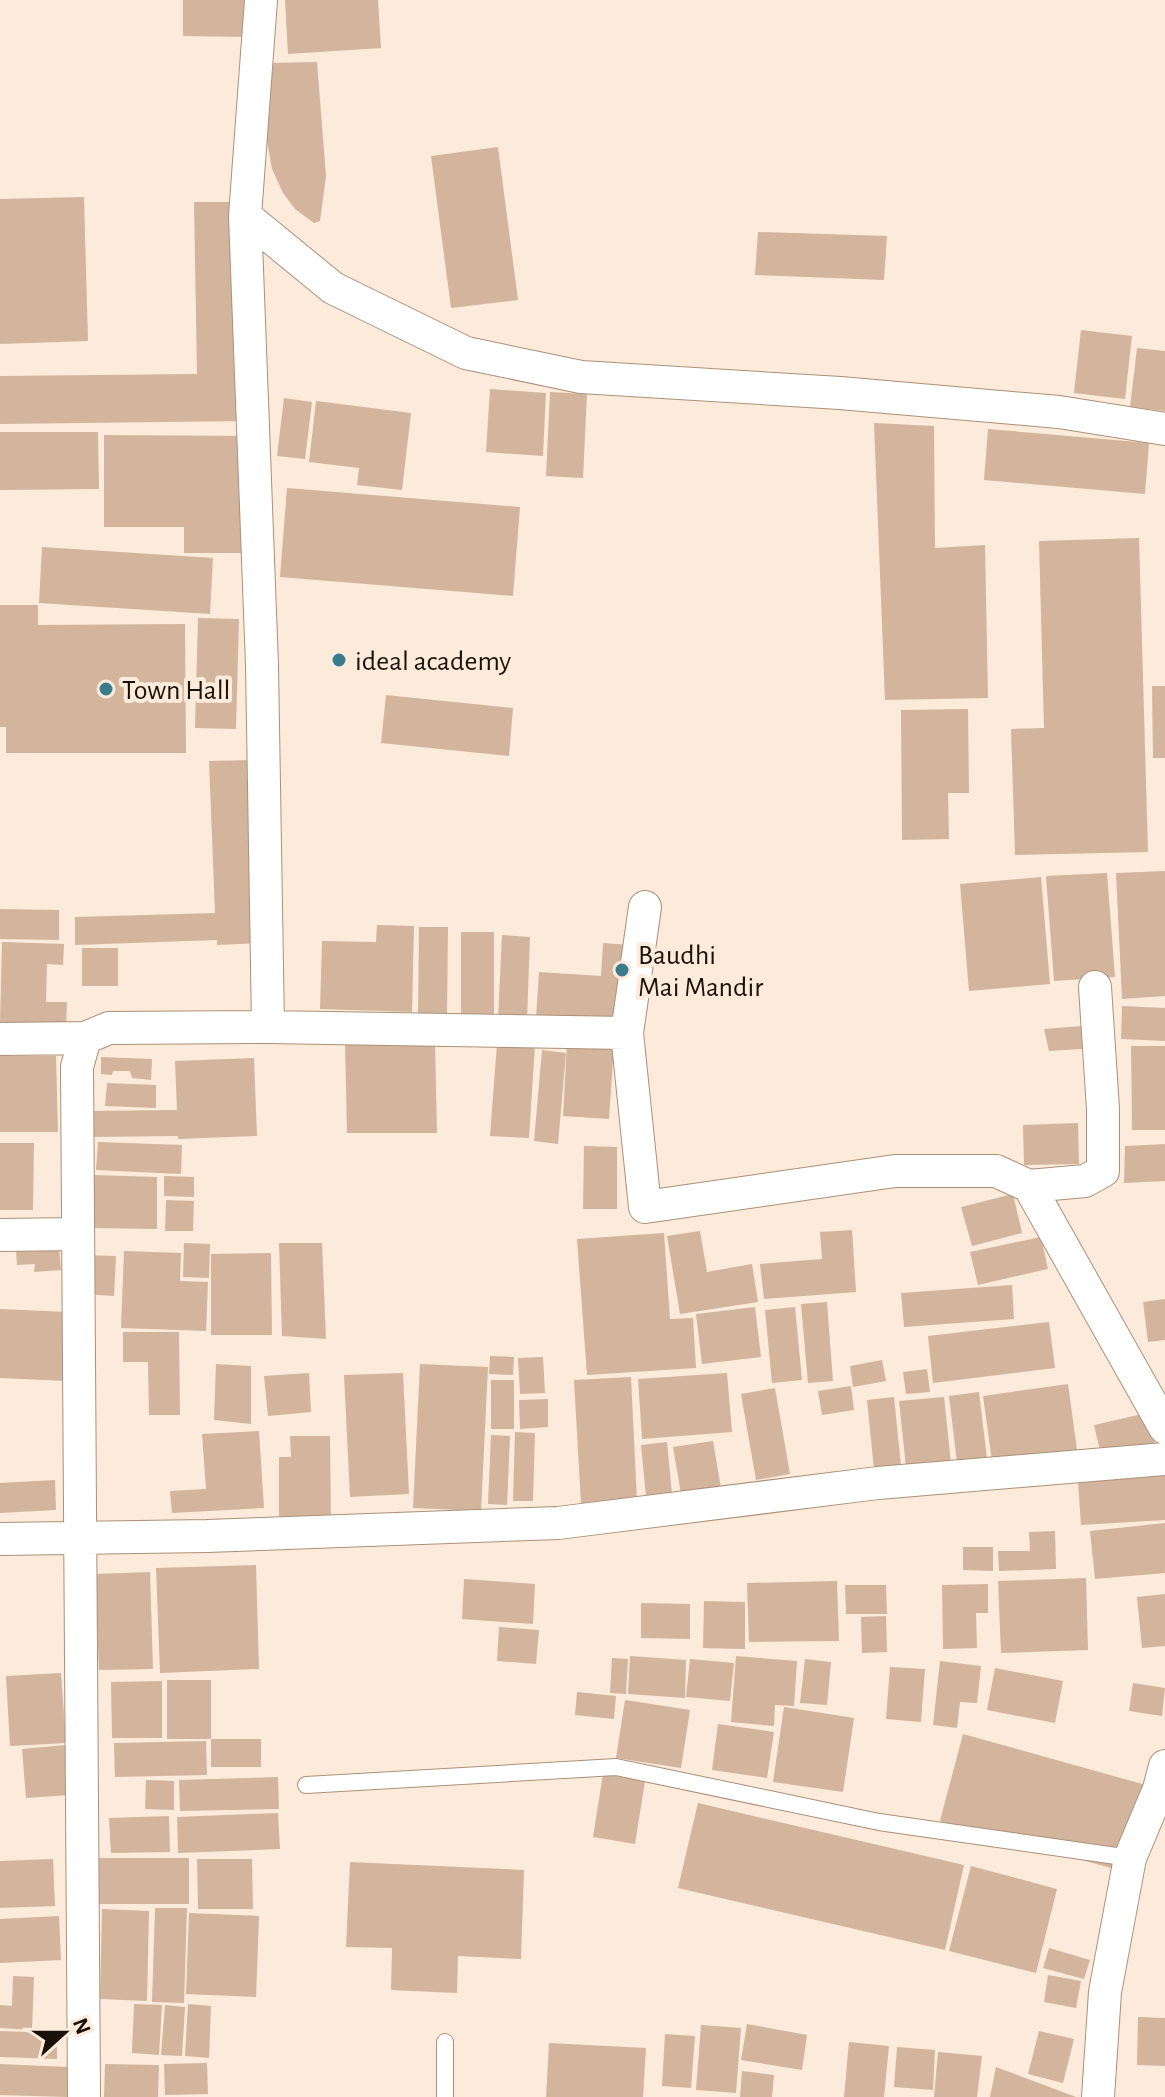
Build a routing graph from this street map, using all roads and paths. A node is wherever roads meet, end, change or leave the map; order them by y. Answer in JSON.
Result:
{"nodes":[{"id":1,"x":261,"y":0,"type":"edge"},
{"id":2,"x":245,"y":216,"type":"junction"},
{"id":3,"x":1165,"y":429,"type":"edge"},
{"id":4,"x":645,"y":907,"type":"dead end"},
{"id":5,"x":1095,"y":987,"type":"dead end"},
{"id":6,"x":268,"y":1027,"type":"junction"},
{"id":7,"x":627,"y":1033,"type":"junction"},
{"id":8,"x":85,"y":1038,"type":"junction"},
{"id":9,"x":0,"y":1039,"type":"edge"},
{"id":10,"x":1029,"y":1186,"type":"junction"},
{"id":11,"x":78,"y":1234,"type":"junction"},
{"id":12,"x":0,"y":1235,"type":"edge"},
{"id":13,"x":1165,"y":1428,"type":"edge"},
{"id":14,"x":1165,"y":1459,"type":"edge"},
{"id":15,"x":81,"y":1538,"type":"junction"},
{"id":16,"x":0,"y":1539,"type":"edge"},
{"id":17,"x":1165,"y":1766,"type":"edge"},
{"id":18,"x":306,"y":1785,"type":"dead end"},
{"id":19,"x":1130,"y":1858,"type":"junction"},
{"id":20,"x":445,"y":2042,"type":"dead end"},
{"id":21,"x":84,"y":2097,"type":"edge"},
{"id":22,"x":445,"y":2097,"type":"edge"},
{"id":23,"x":1098,"y":2097,"type":"edge"}],
"edges":[{"from":1,"to":2,"type":"street"},
{"from":2,"to":3,"type":"street"},
{"from":2,"to":6,"type":"street"},
{"from":4,"to":7,"type":"street"},
{"from":5,"to":10,"type":"street"},
{"from":6,"to":7,"type":"street"},
{"from":6,"to":8,"type":"street"},
{"from":7,"to":10,"type":"street"},
{"from":8,"to":9,"type":"street"},
{"from":8,"to":11,"type":"street"},
{"from":10,"to":13,"type":"street"},
{"from":11,"to":12,"type":"street"},
{"from":11,"to":15,"type":"street"},
{"from":14,"to":15,"type":"street"},
{"from":15,"to":16,"type":"street"},
{"from":15,"to":21,"type":"street"},
{"from":17,"to":19,"type":"street"},
{"from":18,"to":19,"type":"lane"},
{"from":19,"to":23,"type":"street"},
{"from":20,"to":22,"type":"lane"}]}
